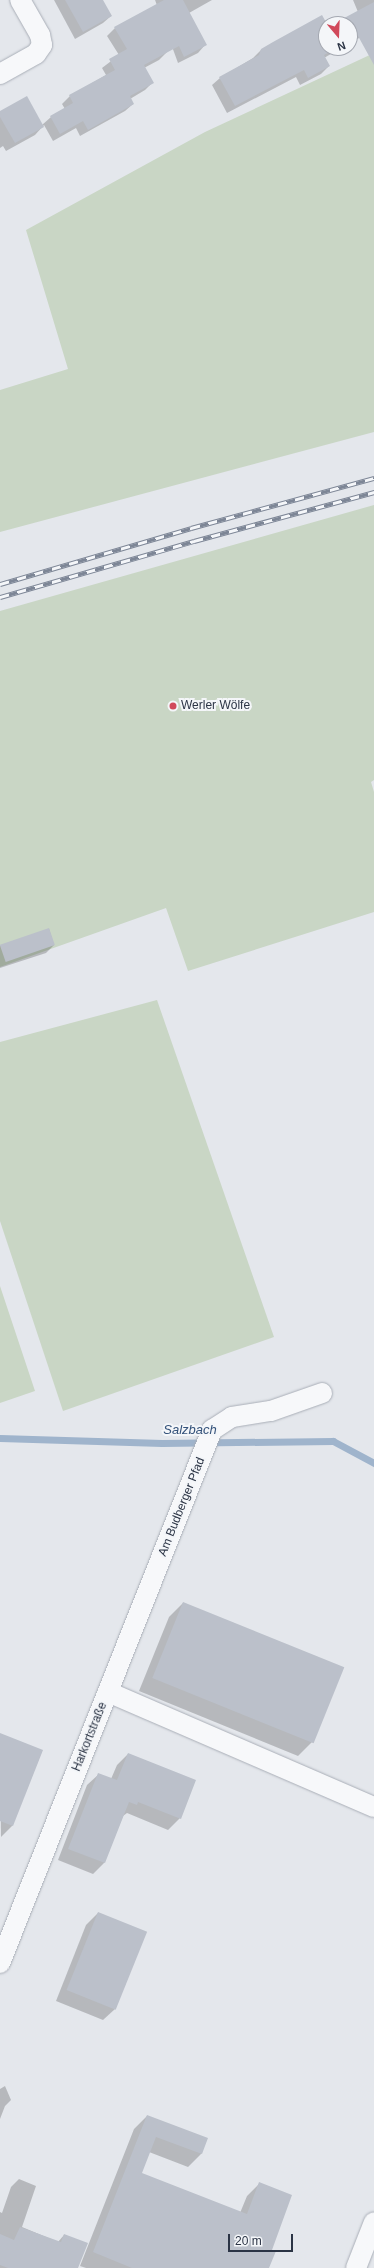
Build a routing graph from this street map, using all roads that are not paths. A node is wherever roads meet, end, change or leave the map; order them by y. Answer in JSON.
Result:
{"nodes":[{"id":1,"x":20,"y":0,"type":"edge"},
{"id":2,"x":0,"y":74,"type":"edge"},
{"id":3,"x":322,"y":1393,"type":"dead end"},
{"id":4,"x":108,"y":1692,"type":"junction"},
{"id":5,"x":374,"y":1807,"type":"edge"},
{"id":6,"x":0,"y":1963,"type":"edge"},
{"id":7,"x":374,"y":2222,"type":"edge"},
{"id":8,"x":356,"y":2268,"type":"edge"}],
"edges":[{"from":1,"to":2,"type":"street"},
{"from":3,"to":4,"type":"street","name":"Am Budberger Pfad"},
{"from":4,"to":5,"type":"street","name":"Harkortstraße"},
{"from":4,"to":6,"type":"street","name":"Harkortstraße"},
{"from":7,"to":8,"type":"street"}]}
